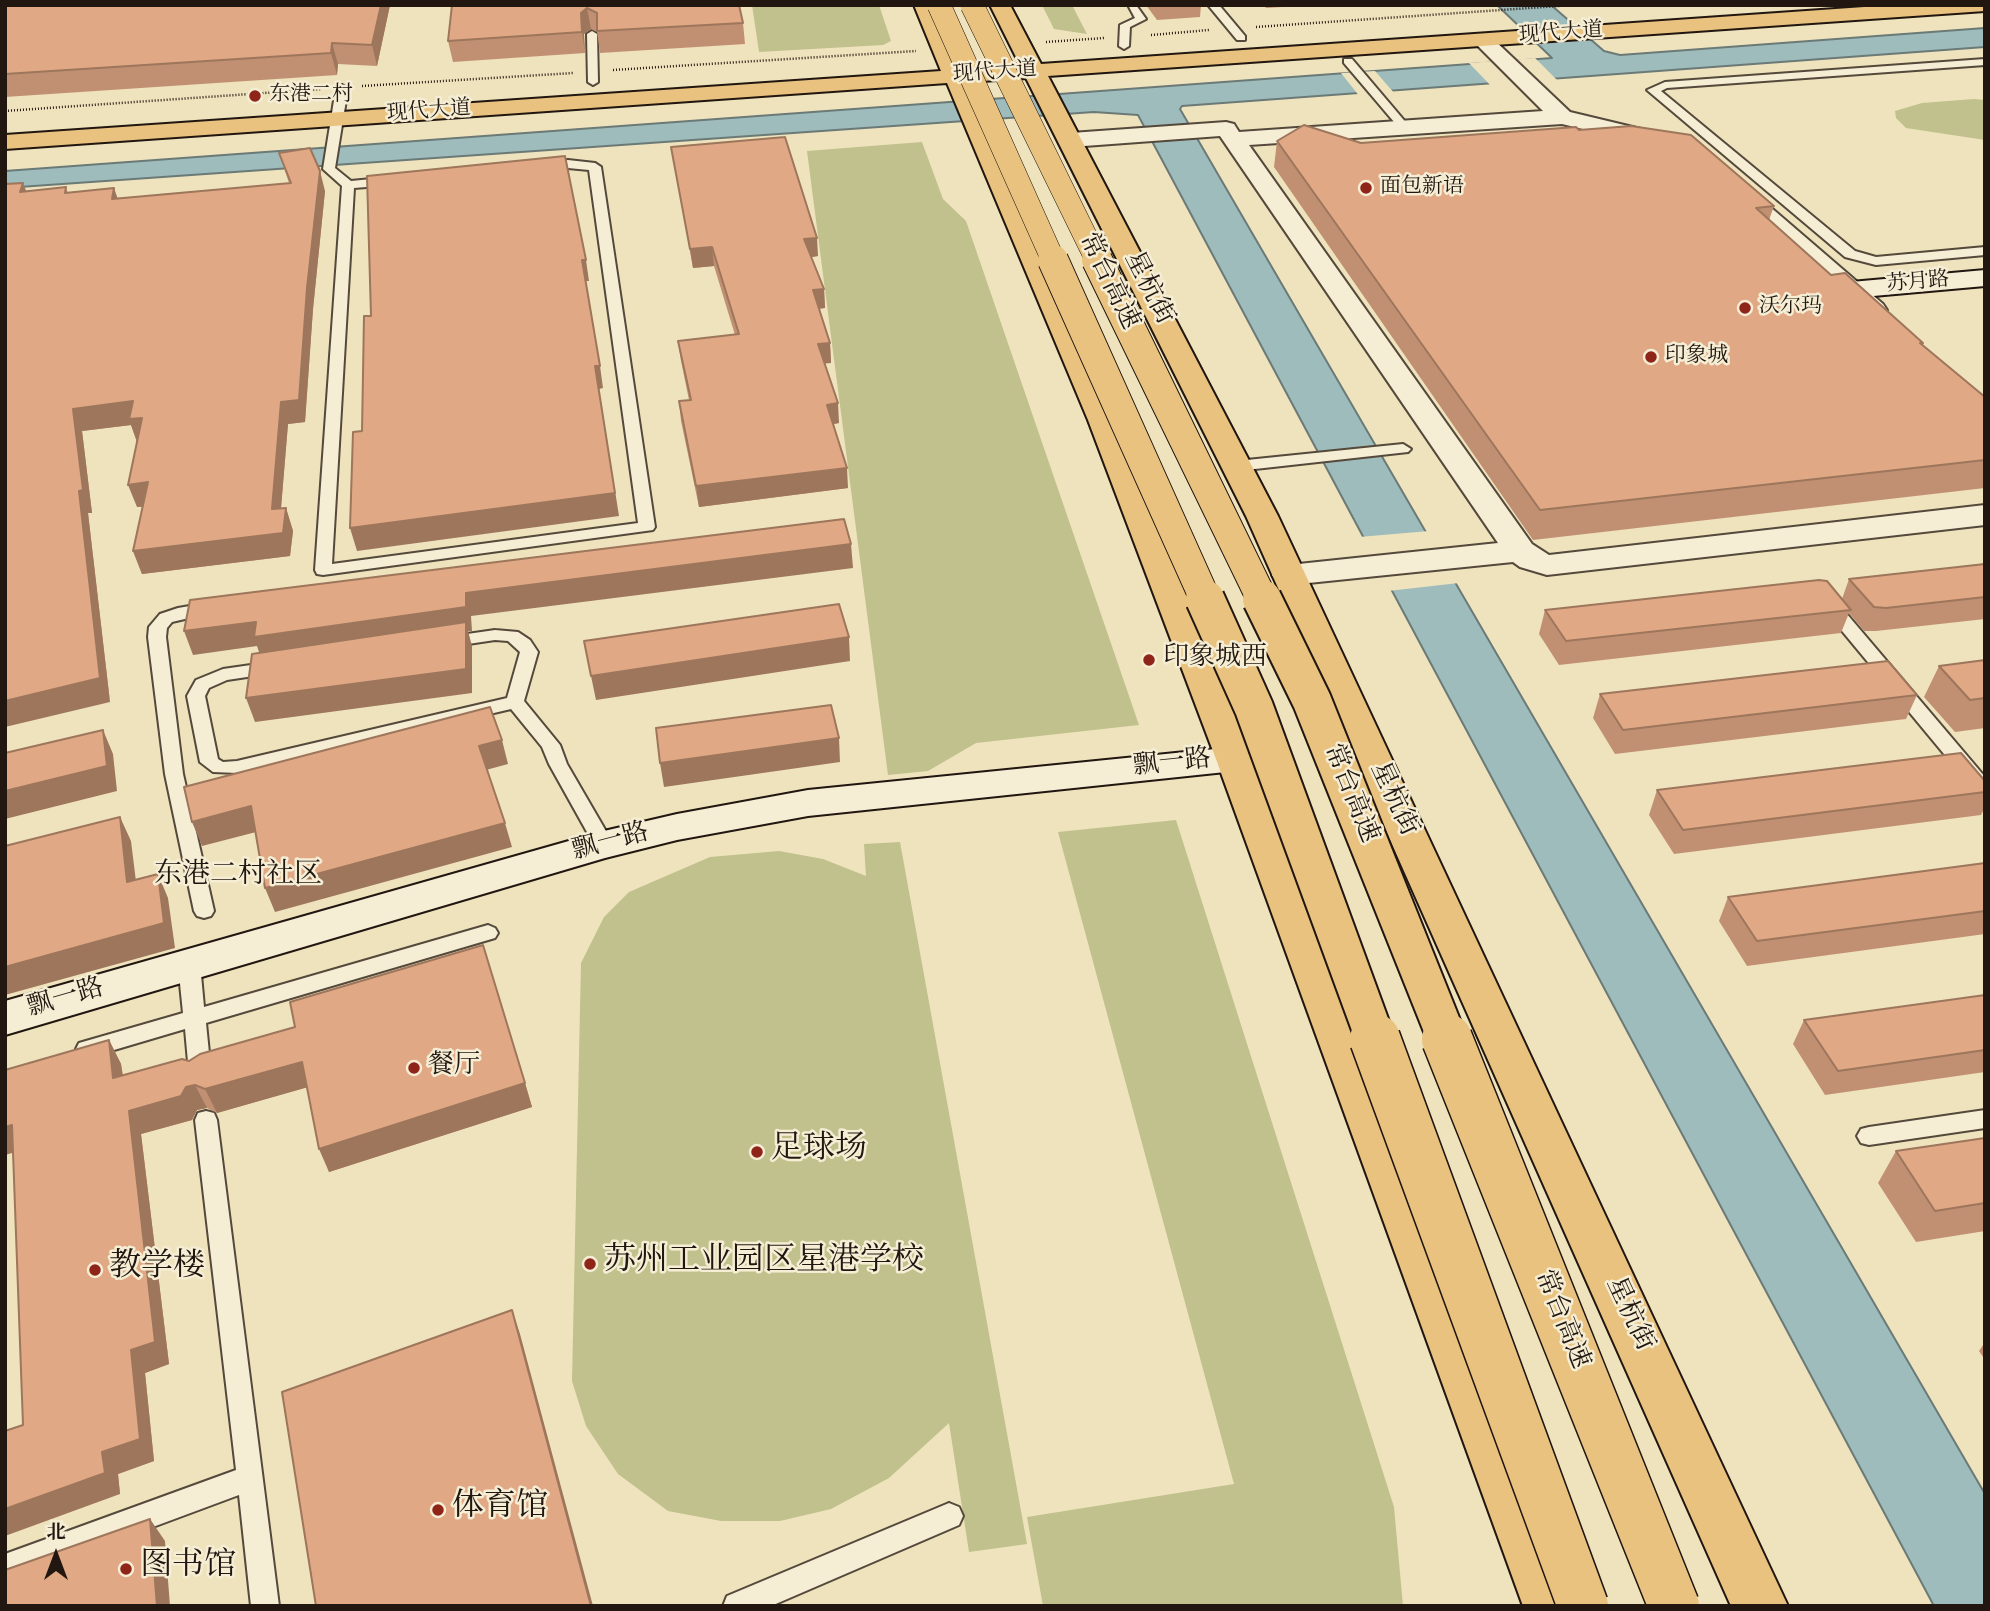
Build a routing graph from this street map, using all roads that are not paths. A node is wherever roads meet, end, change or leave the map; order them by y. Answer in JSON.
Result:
{"nodes":[{"id":1,"x":924,"y":5,"type":"edge"},
{"id":2,"x":939,"y":5,"type":"edge"},
{"id":3,"x":972,"y":5,"type":"edge"},
{"id":4,"x":1000,"y":5,"type":"edge"},
{"id":5,"x":1213,"y":5,"type":"edge"},
{"id":6,"x":1724,"y":5,"type":"edge"},
{"id":7,"x":1985,"y":5,"type":"edge"},
{"id":8,"x":1146,"y":6,"type":"edge"},
{"id":9,"x":1570,"y":11,"type":"edge"},
{"id":10,"x":1237,"y":33,"type":"junction"},
{"id":11,"x":592,"y":34,"type":"edge"},
{"id":12,"x":1124,"y":41,"type":"junction"},
{"id":13,"x":1484,"y":41,"type":"junction"},
{"id":14,"x":1348,"y":61,"type":"dead end"},
{"id":15,"x":1985,"y":62,"type":"edge"},
{"id":16,"x":592,"y":77,"type":"junction"},
{"id":17,"x":957,"y":81,"type":"junction"},
{"id":18,"x":1042,"y":86,"type":"junction"},
{"id":19,"x":339,"y":102,"type":"junction"},
{"id":20,"x":1562,"y":117,"type":"junction"},
{"id":21,"x":5,"y":121,"type":"edge"},
{"id":22,"x":1404,"y":127,"type":"junction"},
{"id":23,"x":1223,"y":134,"type":"junction"},
{"id":24,"x":5,"y":142,"type":"edge"},
{"id":25,"x":527,"y":168,"type":"edge"},
{"id":26,"x":403,"y":180,"type":"edge"},
{"id":27,"x":348,"y":185,"type":"junction"},
{"id":28,"x":1985,"y":251,"type":"edge"},
{"id":29,"x":1985,"y":278,"type":"edge"},
{"id":30,"x":1850,"y":290,"type":"junction"},
{"id":31,"x":1892,"y":327,"type":"edge"},
{"id":32,"x":1395,"y":450,"type":"dead end"},
{"id":33,"x":1237,"y":466,"type":"junction"},
{"id":34,"x":1985,"y":515,"type":"edge"},
{"id":35,"x":1520,"y":551,"type":"junction"},
{"id":36,"x":1290,"y":575,"type":"junction"},
{"id":37,"x":1836,"y":593,"type":"edge"},
{"id":38,"x":226,"y":605,"type":"edge"},
{"id":39,"x":515,"y":702,"type":"junction"},
{"id":40,"x":1235,"y":759,"type":"junction"},
{"id":41,"x":1985,"y":790,"type":"edge"},
{"id":42,"x":604,"y":845,"type":"junction"},
{"id":43,"x":204,"y":911,"type":"dead end"},
{"id":44,"x":488,"y":933,"type":"dead end"},
{"id":45,"x":189,"y":964,"type":"junction"},
{"id":46,"x":5,"y":1018,"type":"edge"},
{"id":47,"x":194,"y":1018,"type":"junction"},
{"id":48,"x":68,"y":1055,"type":"edge"},
{"id":49,"x":200,"y":1073,"type":"edge"},
{"id":50,"x":1985,"y":1119,"type":"edge"},
{"id":51,"x":206,"y":1121,"type":"dead end"},
{"id":52,"x":1868,"y":1136,"type":"dead end"},
{"id":53,"x":250,"y":1478,"type":"junction"},
{"id":54,"x":949,"y":1516,"type":"dead end"},
{"id":55,"x":5,"y":1568,"type":"edge"},
{"id":56,"x":265,"y":1606,"type":"edge"},
{"id":57,"x":737,"y":1606,"type":"edge"},
{"id":58,"x":1551,"y":1606,"type":"edge"},
{"id":59,"x":1583,"y":1606,"type":"edge"},
{"id":60,"x":1674,"y":1606,"type":"edge"},
{"id":61,"x":1760,"y":1606,"type":"edge"}],
"edges":[{"from":1,"to":17,"type":"main road"},
{"from":2,"to":59,"type":"main road","name":"常台高速","bridge":true},
{"from":3,"to":60,"type":"main road","name":"常台高速","bridge":true},
{"from":4,"to":18,"type":"main road","name":"星杭街"},
{"from":5,"to":10,"type":"lane"},
{"from":6,"to":9,"type":"main road","name":"现代大道"},
{"from":7,"to":13,"type":"main road","name":"现代大道"},
{"from":8,"to":12,"type":"lane"},
{"from":9,"to":10,"type":"main road","name":"现代大道"},
{"from":10,"to":12,"type":"main road","name":"现代大道"},
{"from":11,"to":16,"type":"lane"},
{"from":12,"to":18,"type":"main road","name":"现代大道"},
{"from":13,"to":18,"type":"main road","name":"现代大道"},
{"from":13,"to":20,"type":"street"},
{"from":14,"to":22,"type":"lane"},
{"from":15,"to":28,"type":"lane"},
{"from":16,"to":17,"type":"main road","name":"现代大道"},
{"from":16,"to":19,"type":"main road","name":"现代大道"},
{"from":17,"to":18,"type":"main road","name":"现代大道"},
{"from":17,"to":19,"type":"main road","name":"现代大道"},
{"from":17,"to":40,"type":"main road"},
{"from":18,"to":23,"type":"street"},
{"from":18,"to":33,"type":"main road","name":"星杭街"},
{"from":19,"to":21,"type":"main road","name":"现代大道"},
{"from":19,"to":24,"type":"main road","name":"现代大道"},
{"from":19,"to":27,"type":"lane"},
{"from":20,"to":22,"type":"street"},
{"from":20,"to":30,"type":"street"},
{"from":22,"to":23,"type":"street"},
{"from":23,"to":35,"type":"street"},
{"from":25,"to":27,"type":"lane"},
{"from":26,"to":27,"type":"lane"},
{"from":29,"to":30,"type":"street","name":"苏月路"},
{"from":30,"to":31,"type":"street"},
{"from":32,"to":33,"type":"lane"},
{"from":33,"to":36,"type":"main road","name":"星杭街"},
{"from":34,"to":35,"type":"street"},
{"from":35,"to":36,"type":"street"},
{"from":36,"to":61,"type":"main road","name":"星杭街"},
{"from":37,"to":41,"type":"lane"},
{"from":38,"to":43,"type":"lane"},
{"from":39,"to":39,"type":"lane"},
{"from":39,"to":42,"type":"lane"},
{"from":40,"to":42,"type":"street","name":"飘一路"},
{"from":40,"to":58,"type":"main road"},
{"from":42,"to":45,"type":"street","name":"飘一路"},
{"from":44,"to":47,"type":"lane"},
{"from":45,"to":46,"type":"street","name":"飘一路"},
{"from":45,"to":47,"type":"lane"},
{"from":47,"to":48,"type":"lane"},
{"from":47,"to":49,"type":"lane"},
{"from":50,"to":52,"type":"lane"},
{"from":51,"to":53,"type":"lane"},
{"from":53,"to":55,"type":"lane"},
{"from":53,"to":56,"type":"lane"},
{"from":54,"to":57,"type":"lane"}]}
